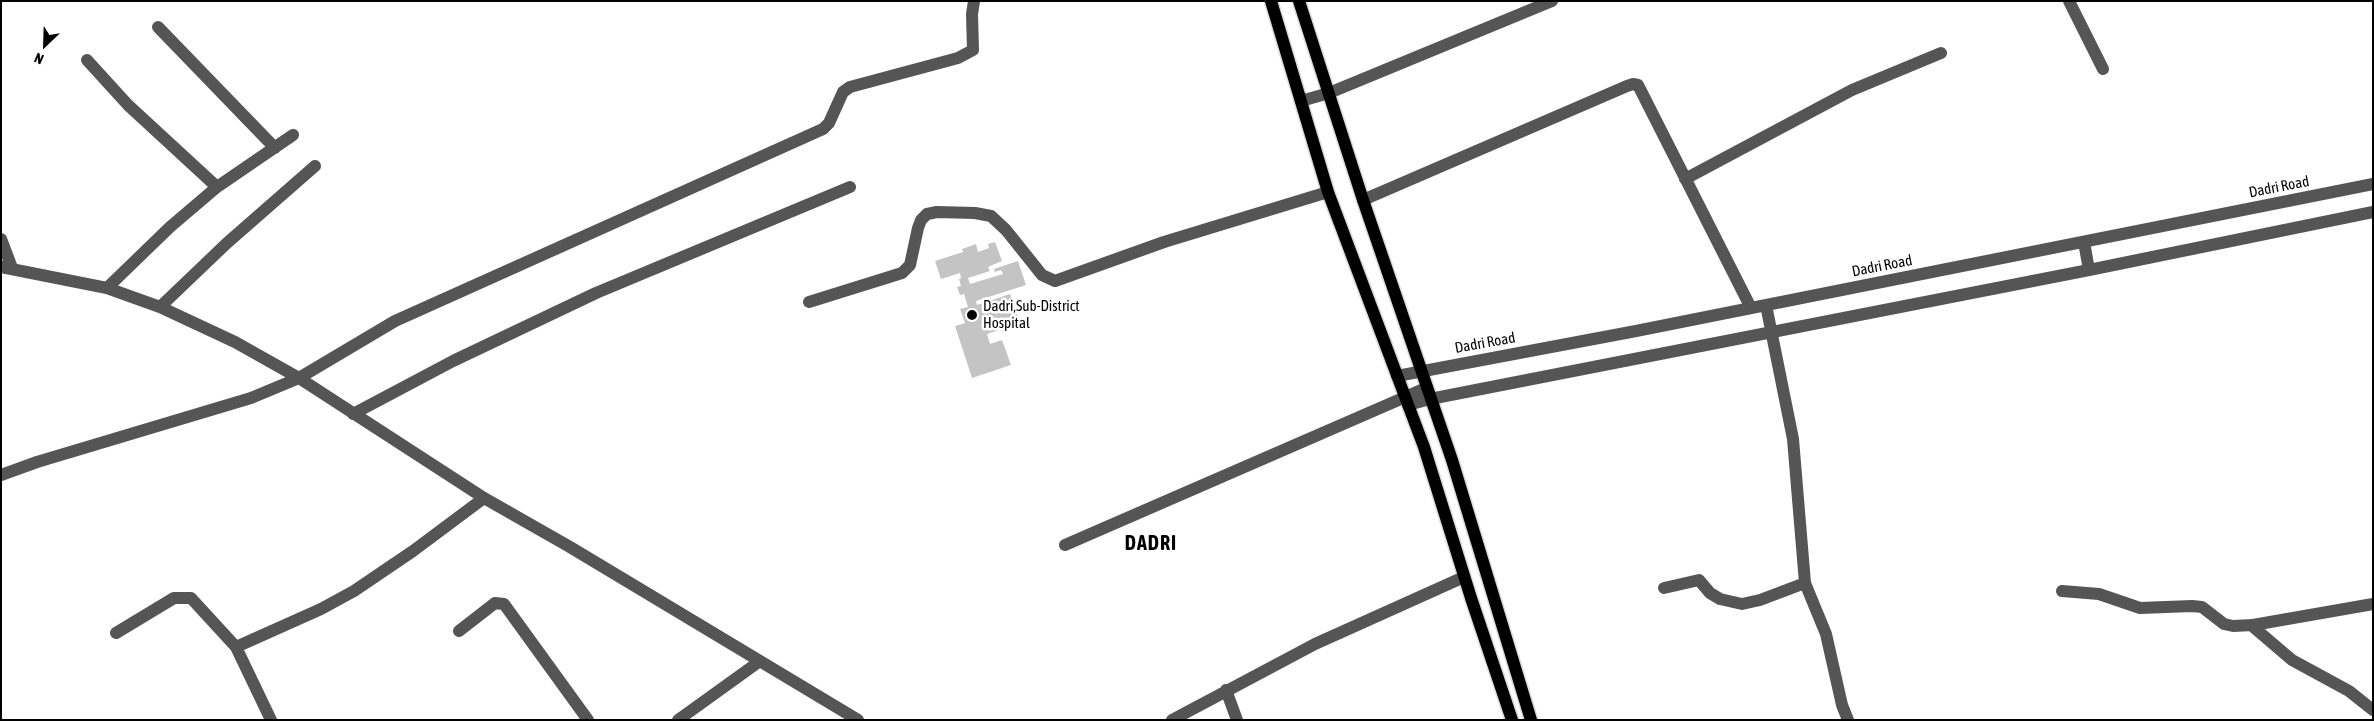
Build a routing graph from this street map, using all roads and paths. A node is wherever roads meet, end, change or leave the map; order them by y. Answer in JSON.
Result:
{"nodes":[{"id":1,"x":1271,"y":1,"type":"edge"},
{"id":2,"x":1299,"y":1,"type":"edge"},
{"id":3,"x":1552,"y":1,"type":"edge"},
{"id":4,"x":2069,"y":1,"type":"edge"},
{"id":5,"x":972,"y":2,"type":"edge"},
{"id":6,"x":158,"y":27,"type":"dead end"},
{"id":7,"x":1941,"y":53,"type":"dead end"},
{"id":8,"x":88,"y":60,"type":"dead end"},
{"id":9,"x":2103,"y":68,"type":"dead end"},
{"id":10,"x":1329,"y":93,"type":"junction"},
{"id":11,"x":1301,"y":101,"type":"junction"},
{"id":12,"x":293,"y":135,"type":"dead end"},
{"id":13,"x":275,"y":148,"type":"junction"},
{"id":14,"x":315,"y":166,"type":"dead end"},
{"id":15,"x":1685,"y":179,"type":"junction"},
{"id":16,"x":2373,"y":184,"type":"edge"},
{"id":17,"x":217,"y":187,"type":"junction"},
{"id":18,"x":850,"y":187,"type":"dead end"},
{"id":19,"x":1328,"y":192,"type":"junction"},
{"id":20,"x":1362,"y":200,"type":"junction"},
{"id":21,"x":2373,"y":212,"type":"edge"},
{"id":22,"x":1,"y":239,"type":"edge"},
{"id":23,"x":2084,"y":242,"type":"junction"},
{"id":24,"x":7,"y":268,"type":"edge"},
{"id":25,"x":2089,"y":270,"type":"junction"},
{"id":26,"x":107,"y":288,"type":"junction"},
{"id":27,"x":809,"y":302,"type":"dead end"},
{"id":28,"x":1766,"y":305,"type":"junction"},
{"id":29,"x":160,"y":307,"type":"junction"},
{"id":30,"x":1751,"y":308,"type":"junction"},
{"id":31,"x":1773,"y":332,"type":"junction"},
{"id":32,"x":1421,"y":370,"type":"junction"},
{"id":33,"x":1397,"y":376,"type":"junction"},
{"id":34,"x":299,"y":378,"type":"junction"},
{"id":35,"x":1428,"y":393,"type":"junction"},
{"id":36,"x":1406,"y":400,"type":"junction"},
{"id":37,"x":353,"y":414,"type":"junction"},
{"id":38,"x":1,"y":475,"type":"edge"},
{"id":39,"x":484,"y":498,"type":"junction"},
{"id":40,"x":1065,"y":544,"type":"dead end"},
{"id":41,"x":1464,"y":577,"type":"junction"},
{"id":42,"x":1804,"y":583,"type":"junction"},
{"id":43,"x":1664,"y":588,"type":"dead end"},
{"id":44,"x":2062,"y":591,"type":"dead end"},
{"id":45,"x":2373,"y":604,"type":"edge"},
{"id":46,"x":2250,"y":625,"type":"junction"},
{"id":47,"x":459,"y":631,"type":"dead end"},
{"id":48,"x":116,"y":633,"type":"dead end"},
{"id":49,"x":236,"y":647,"type":"junction"},
{"id":50,"x":760,"y":661,"type":"junction"},
{"id":51,"x":1226,"y":690,"type":"junction"},
{"id":52,"x":2373,"y":710,"type":"edge"},
{"id":53,"x":271,"y":720,"type":"edge"},
{"id":54,"x":588,"y":720,"type":"edge"},
{"id":55,"x":678,"y":720,"type":"edge"},
{"id":56,"x":858,"y":720,"type":"edge"},
{"id":57,"x":1172,"y":720,"type":"edge"},
{"id":58,"x":1237,"y":720,"type":"edge"},
{"id":59,"x":1512,"y":720,"type":"edge"},
{"id":60,"x":1531,"y":720,"type":"edge"},
{"id":61,"x":1848,"y":720,"type":"edge"}],
"edges":[{"from":1,"to":11,"type":"main road"},
{"from":2,"to":10,"type":"main road"},
{"from":3,"to":10,"type":"street"},
{"from":4,"to":9,"type":"street"},
{"from":5,"to":34,"type":"street"},
{"from":6,"to":13,"type":"street"},
{"from":7,"to":15,"type":"street"},
{"from":8,"to":17,"type":"street"},
{"from":10,"to":11,"type":"street"},
{"from":10,"to":20,"type":"main road"},
{"from":11,"to":19,"type":"main road"},
{"from":12,"to":13,"type":"street"},
{"from":13,"to":17,"type":"street"},
{"from":14,"to":29,"type":"street"},
{"from":15,"to":20,"type":"street"},
{"from":15,"to":30,"type":"street"},
{"from":16,"to":23,"type":"street","name":"Dadri Road"},
{"from":17,"to":26,"type":"street"},
{"from":18,"to":37,"type":"street"},
{"from":19,"to":27,"type":"street"},
{"from":19,"to":33,"type":"main road"},
{"from":20,"to":32,"type":"main road"},
{"from":21,"to":25,"type":"street"},
{"from":22,"to":24,"type":"street"},
{"from":23,"to":25,"type":"street"},
{"from":23,"to":28,"type":"street","name":"Dadri Road"},
{"from":24,"to":26,"type":"street"},
{"from":25,"to":31,"type":"street"},
{"from":26,"to":29,"type":"street"},
{"from":28,"to":30,"type":"street","name":"Dadri Road"},
{"from":28,"to":31,"type":"street"},
{"from":29,"to":34,"type":"street"},
{"from":30,"to":32,"type":"street","name":"Dadri Road"},
{"from":31,"to":35,"type":"street"},
{"from":31,"to":42,"type":"street"},
{"from":32,"to":33,"type":"street","name":"Dadri Road"},
{"from":32,"to":35,"type":"main road"},
{"from":33,"to":36,"type":"main road"},
{"from":34,"to":37,"type":"street"},
{"from":34,"to":38,"type":"street"},
{"from":35,"to":36,"type":"street"},
{"from":35,"to":60,"type":"main road"},
{"from":36,"to":40,"type":"street"},
{"from":36,"to":41,"type":"main road"},
{"from":37,"to":39,"type":"street"},
{"from":39,"to":49,"type":"street"},
{"from":39,"to":50,"type":"street"},
{"from":41,"to":51,"type":"street"},
{"from":41,"to":59,"type":"main road"},
{"from":42,"to":43,"type":"street"},
{"from":42,"to":61,"type":"street"},
{"from":44,"to":46,"type":"street"},
{"from":45,"to":46,"type":"street"},
{"from":46,"to":52,"type":"street"},
{"from":47,"to":54,"type":"street"},
{"from":48,"to":49,"type":"street"},
{"from":49,"to":53,"type":"street"},
{"from":50,"to":55,"type":"street"},
{"from":50,"to":56,"type":"street"},
{"from":51,"to":57,"type":"street"},
{"from":51,"to":58,"type":"street"}]}
